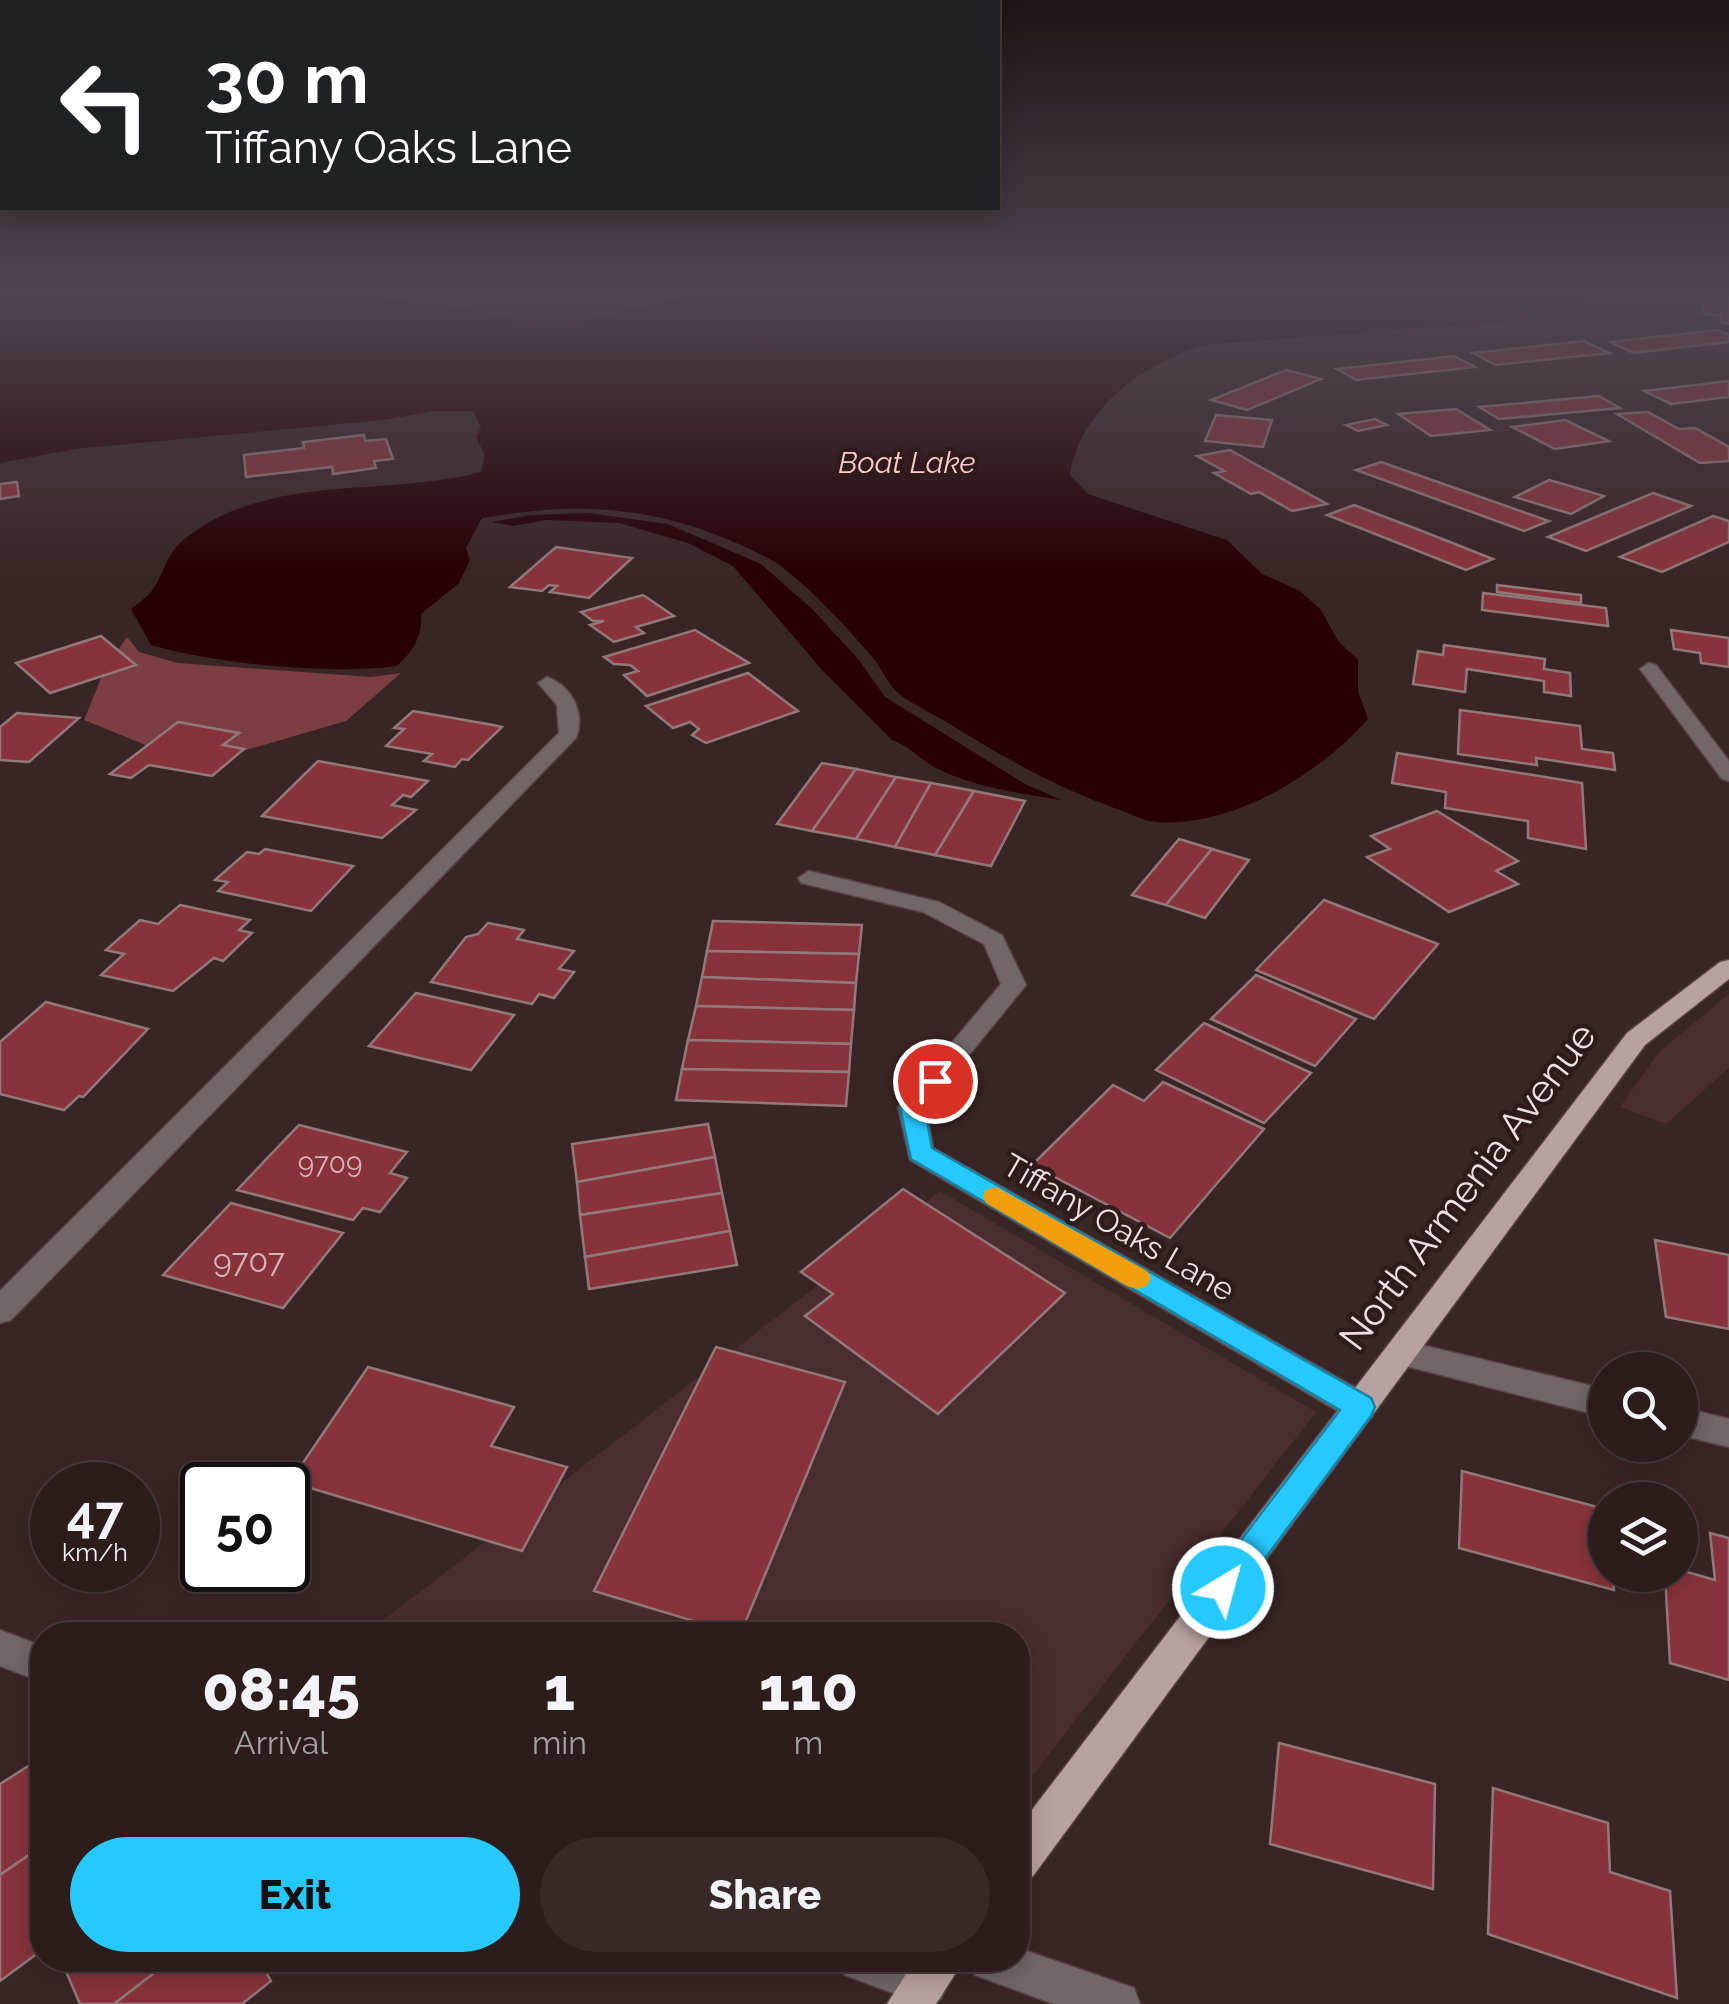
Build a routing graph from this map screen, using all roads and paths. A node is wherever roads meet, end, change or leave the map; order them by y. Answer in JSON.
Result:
{"nodes":[{"id":1,"x":1649,"y":668,"type":"dead end"},
{"id":2,"x":547,"y":683,"type":"dead end"},
{"id":3,"x":1729,"y":775,"type":"edge"},
{"id":4,"x":810,"y":878,"type":"dead end"},
{"id":5,"x":1726,"y":968,"type":"edge"},
{"id":6,"x":0,"y":1311,"type":"edge"},
{"id":7,"x":1401,"y":1353,"type":"junction"},
{"id":8,"x":1588,"y":1399,"type":"edge"},
{"id":9,"x":1360,"y":1407,"type":"junction"},
{"id":10,"x":1698,"y":1426,"type":"edge"},
{"id":11,"x":1729,"y":1434,"type":"edge"},
{"id":12,"x":0,"y":1648,"type":"edge"},
{"id":13,"x":30,"y":1659,"type":"edge"},
{"id":14,"x":1030,"y":1844,"type":"edge"},
{"id":15,"x":895,"y":1972,"type":"edge"},
{"id":16,"x":1025,"y":1972,"type":"edge"},
{"id":17,"x":925,"y":1982,"type":"edge"},
{"id":18,"x":1118,"y":2004,"type":"edge"}],
"edges":[{"from":1,"to":3,"type":"street"},
{"from":2,"to":6,"type":"street"},
{"from":4,"to":9,"type":"street","name":"Tiffany Oaks Lane"},
{"from":5,"to":7,"type":"main road","name":"North Armenia Avenue"},
{"from":7,"to":8,"type":"street"},
{"from":7,"to":9,"type":"main road","name":"North Armenia Avenue"},
{"from":9,"to":14,"type":"main road","name":"North Armenia Avenue"},
{"from":10,"to":11,"type":"street"},
{"from":12,"to":13,"type":"street"},
{"from":15,"to":17,"type":"street"},
{"from":16,"to":18,"type":"street"}]}
